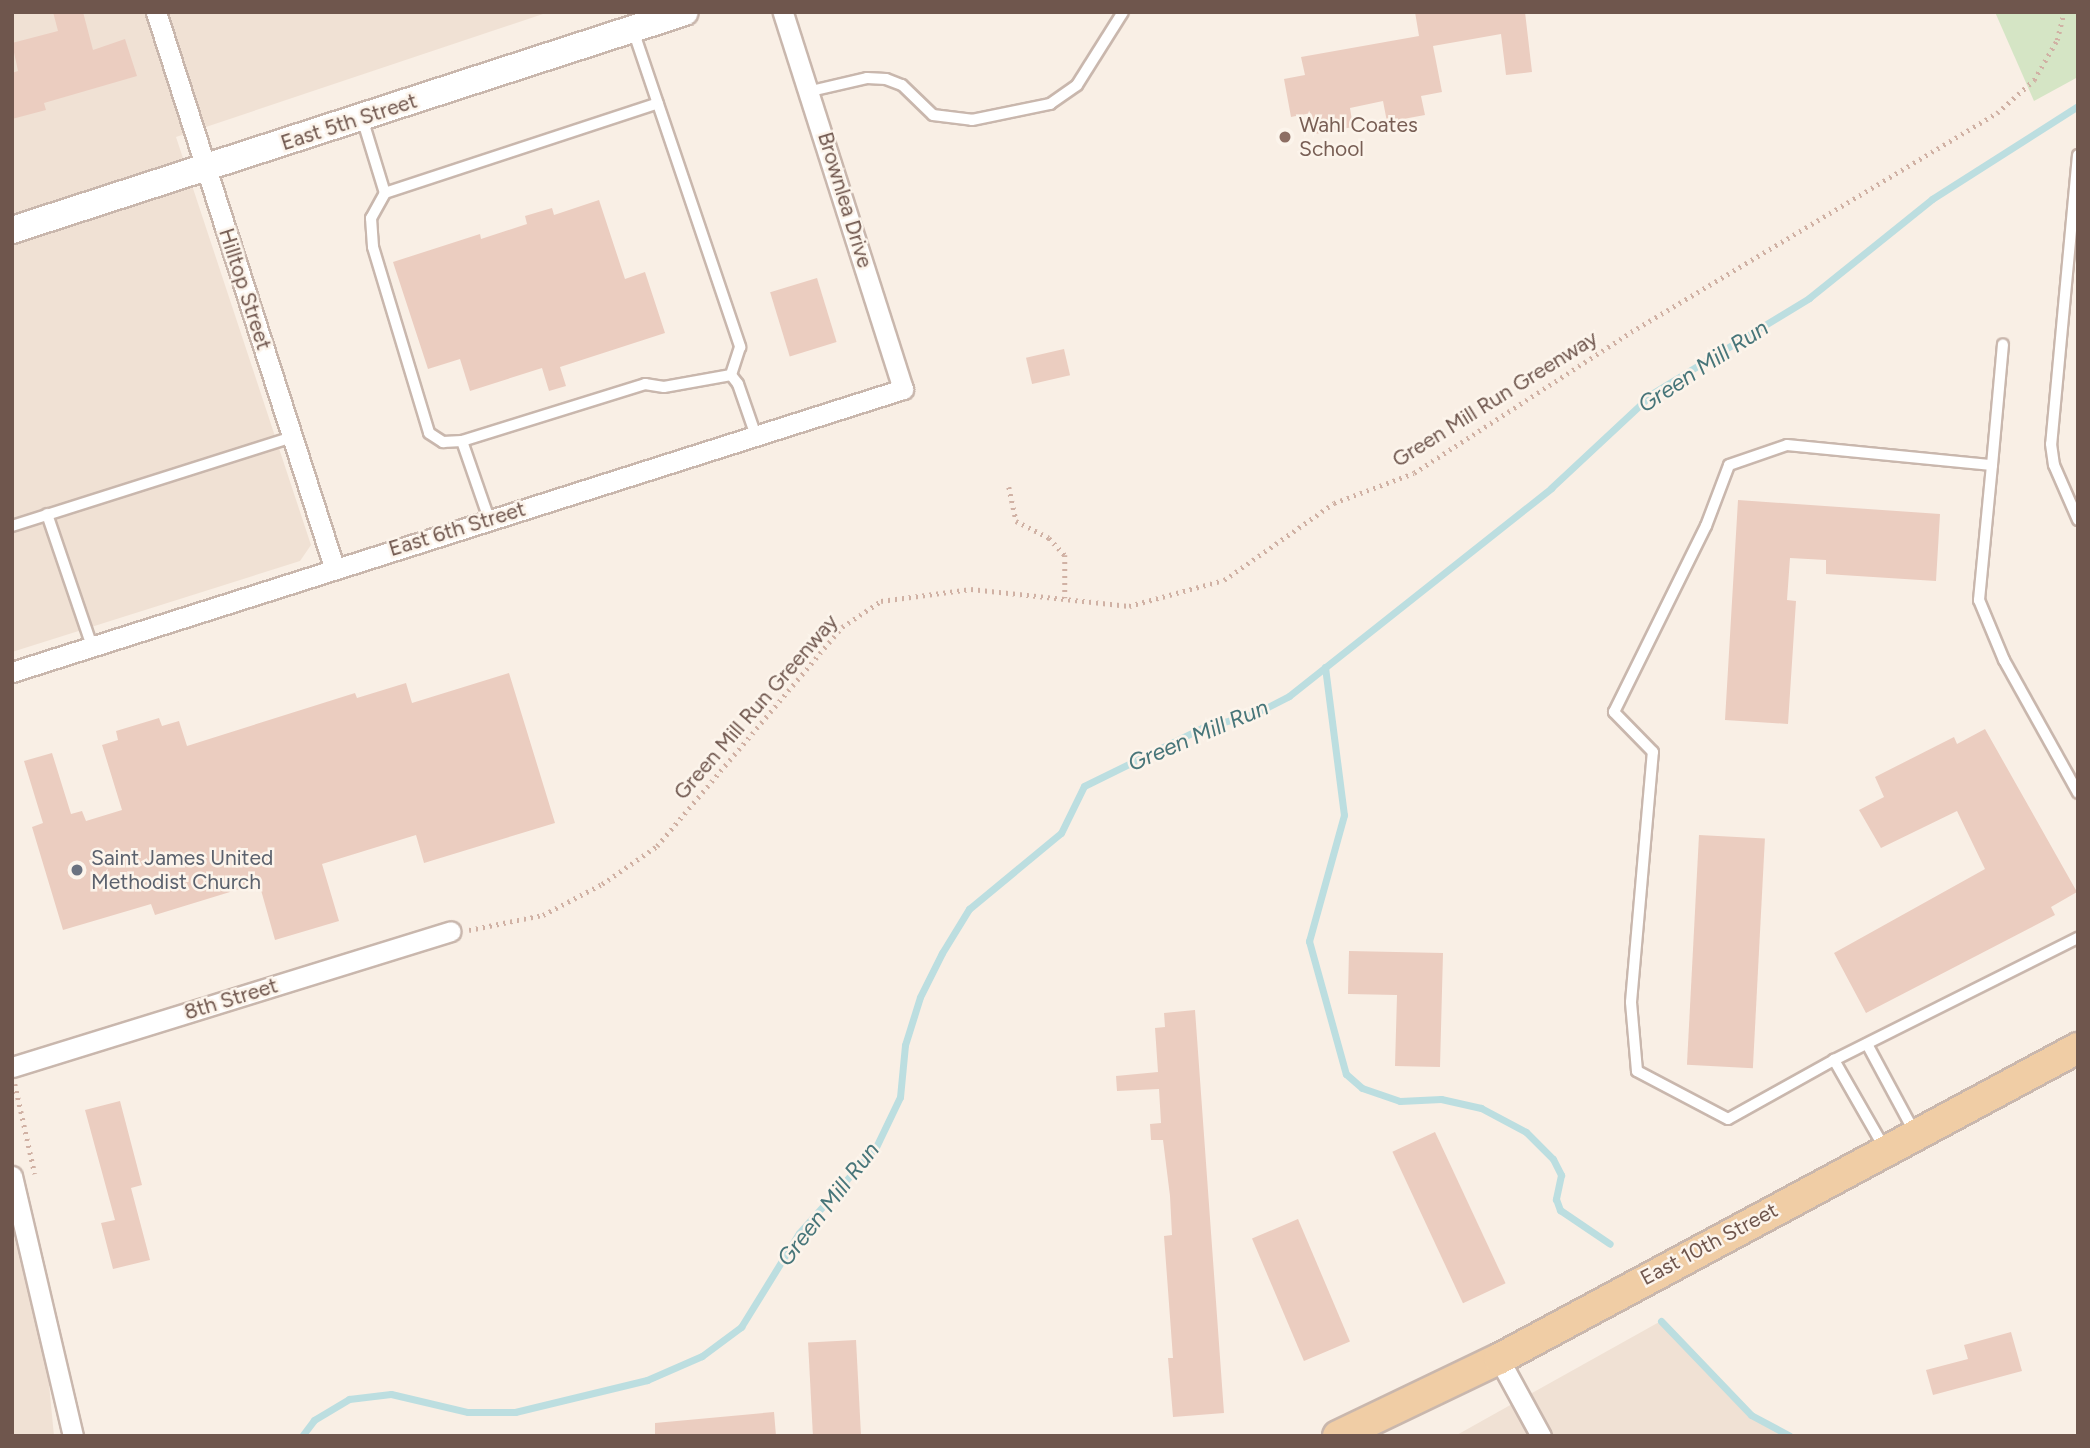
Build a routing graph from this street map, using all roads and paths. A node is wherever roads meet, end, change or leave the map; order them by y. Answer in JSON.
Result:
{"nodes":[{"id":1,"x":156,"y":12,"type":"edge"},
{"id":2,"x":685,"y":12,"type":"edge"},
{"id":3,"x":783,"y":12,"type":"edge"},
{"id":4,"x":1123,"y":12,"type":"edge"},
{"id":5,"x":2064,"y":12,"type":"edge"},
{"id":6,"x":633,"y":29,"type":"junction"},
{"id":7,"x":811,"y":91,"type":"junction"},
{"id":8,"x":657,"y":103,"type":"junction"},
{"id":9,"x":362,"y":117,"type":"junction"},
{"id":10,"x":2078,"y":155,"type":"edge"},
{"id":11,"x":206,"y":168,"type":"junction"},
{"id":12,"x":385,"y":193,"type":"junction"},
{"id":13,"x":12,"y":230,"type":"edge"},
{"id":14,"x":2004,"y":344,"type":"dead end"},
{"id":15,"x":730,"y":375,"type":"junction"},
{"id":16,"x":903,"y":389,"type":"joint"},
{"id":17,"x":293,"y":437,"type":"junction"},
{"id":18,"x":756,"y":437,"type":"junction"},
{"id":19,"x":462,"y":441,"type":"junction"},
{"id":20,"x":1992,"y":466,"type":"junction"},
{"id":21,"x":1009,"y":487,"type":"dead end"},
{"id":22,"x":47,"y":514,"type":"junction"},
{"id":23,"x":489,"y":519,"type":"junction"},
{"id":24,"x":2078,"y":520,"type":"edge"},
{"id":25,"x":12,"y":526,"type":"edge"},
{"id":26,"x":334,"y":567,"type":"junction"},
{"id":27,"x":1065,"y":598,"type":"junction"},
{"id":28,"x":92,"y":646,"type":"junction"},
{"id":29,"x":12,"y":672,"type":"edge"},
{"id":30,"x":2078,"y":793,"type":"edge"},
{"id":31,"x":483,"y":929,"type":"dead end"},
{"id":32,"x":450,"y":931,"type":"dead end"},
{"id":33,"x":2078,"y":938,"type":"edge"},
{"id":34,"x":1867,"y":1044,"type":"junction"},
{"id":35,"x":2078,"y":1048,"type":"edge"},
{"id":36,"x":1834,"y":1060,"type":"junction"},
{"id":37,"x":12,"y":1067,"type":"edge"},
{"id":38,"x":1915,"y":1133,"type":"junction"},
{"id":39,"x":1885,"y":1149,"type":"junction"},
{"id":40,"x":12,"y":1176,"type":"edge"},
{"id":41,"x":1499,"y":1359,"type":"junction"},
{"id":42,"x":73,"y":1436,"type":"edge"},
{"id":43,"x":1338,"y":1436,"type":"edge"},
{"id":44,"x":1541,"y":1436,"type":"edge"}],
"edges":[{"from":1,"to":11,"type":"street","name":"Hilltop Street"},
{"from":2,"to":6,"type":"main road","name":"East 5th Street"},
{"from":3,"to":7,"type":"street","name":"Brownlea Drive"},
{"from":4,"to":7,"type":"lane"},
{"from":5,"to":27,"type":"path","name":"Green Mill Run Greenway"},
{"from":6,"to":8,"type":"lane"},
{"from":6,"to":9,"type":"main road","name":"East 5th Street"},
{"from":7,"to":16,"type":"street","name":"Brownlea Drive"},
{"from":8,"to":12,"type":"lane"},
{"from":8,"to":15,"type":"lane"},
{"from":9,"to":11,"type":"main road","name":"East 5th Street"},
{"from":9,"to":12,"type":"lane"},
{"from":10,"to":24,"type":"lane"},
{"from":11,"to":13,"type":"main road","name":"East 5th Street"},
{"from":11,"to":17,"type":"street","name":"Hilltop Street"},
{"from":12,"to":19,"type":"lane"},
{"from":14,"to":20,"type":"lane"},
{"from":15,"to":18,"type":"lane"},
{"from":15,"to":19,"type":"lane"},
{"from":16,"to":18,"type":"street","name":"East 6th Street"},
{"from":17,"to":22,"type":"lane"},
{"from":17,"to":26,"type":"street","name":"Hilltop Street"},
{"from":18,"to":23,"type":"street","name":"East 6th Street"},
{"from":19,"to":23,"type":"lane"},
{"from":20,"to":30,"type":"lane"},
{"from":20,"to":36,"type":"lane"},
{"from":21,"to":27,"type":"path"},
{"from":22,"to":25,"type":"lane"},
{"from":22,"to":28,"type":"lane"},
{"from":23,"to":26,"type":"street","name":"East 6th Street"},
{"from":26,"to":28,"type":"street","name":"East 6th Street"},
{"from":27,"to":31,"type":"path","name":"Green Mill Run Greenway"},
{"from":28,"to":29,"type":"street","name":"East 6th Street"},
{"from":32,"to":37,"type":"street","name":"8th Street"},
{"from":33,"to":34,"type":"lane"},
{"from":34,"to":36,"type":"lane"},
{"from":34,"to":38,"type":"lane"},
{"from":35,"to":38,"type":"main road","name":"East 10th Street"},
{"from":36,"to":39,"type":"lane"},
{"from":38,"to":39,"type":"main road","name":"East 10th Street"},
{"from":39,"to":41,"type":"main road","name":"East 10th Street"},
{"from":40,"to":42,"type":"street"},
{"from":41,"to":43,"type":"main road","name":"East 10th Street"},
{"from":41,"to":44,"type":"street"}]}
